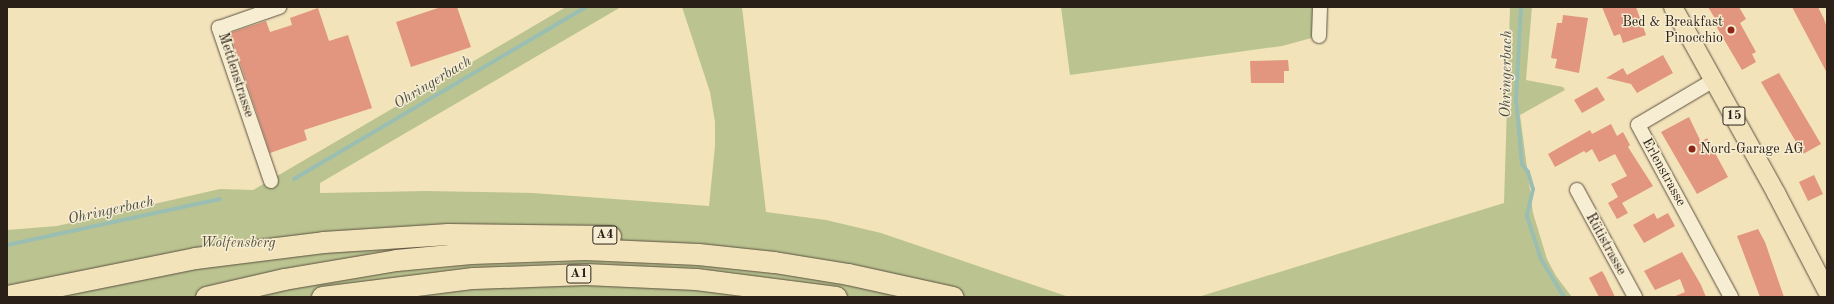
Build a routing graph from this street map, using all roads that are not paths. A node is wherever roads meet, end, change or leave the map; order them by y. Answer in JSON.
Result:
{"nodes":[{"id":1,"x":279,"y":7,"type":"edge"},
{"id":2,"x":1320,"y":7,"type":"edge"},
{"id":3,"x":1673,"y":7,"type":"edge"},
{"id":4,"x":1319,"y":36,"type":"dead end"},
{"id":5,"x":1714,"y":80,"type":"junction"},
{"id":6,"x":271,"y":180,"type":"dead end"},
{"id":7,"x":1577,"y":190,"type":"dead end"},
{"id":8,"x":1793,"y":225,"type":"junction"},
{"id":9,"x":698,"y":254,"type":"junction"},
{"id":10,"x":1827,"y":291,"type":"edge"},
{"id":11,"x":7,"y":296,"type":"edge"},
{"id":12,"x":206,"y":297,"type":"edge"},
{"id":13,"x":322,"y":297,"type":"edge"},
{"id":14,"x":836,"y":297,"type":"edge"},
{"id":15,"x":953,"y":297,"type":"edge"},
{"id":16,"x":1636,"y":297,"type":"edge"},
{"id":17,"x":1731,"y":297,"type":"edge"},
{"id":18,"x":1818,"y":297,"type":"edge"}],
"edges":[{"from":1,"to":6,"type":"street","name":"Mettlenstrasse"},
{"from":2,"to":4,"type":"street"},
{"from":3,"to":5,"type":"main road","number":"15"},
{"from":5,"to":8,"type":"main road","number":"15"},
{"from":5,"to":17,"type":"street","name":"Erlenstrasse"},
{"from":7,"to":16,"type":"street","name":"Rütistrasse"},
{"from":8,"to":10,"type":"main road","number":"15"},
{"from":8,"to":18,"type":"main road","number":"15"},
{"from":9,"to":11,"type":"highway","number":"A4"},
{"from":9,"to":12,"type":"highway","number":"A1"},
{"from":9,"to":15,"type":"highway","number":"A1"},
{"from":13,"to":14,"type":"highway","number":"A1"}]}
